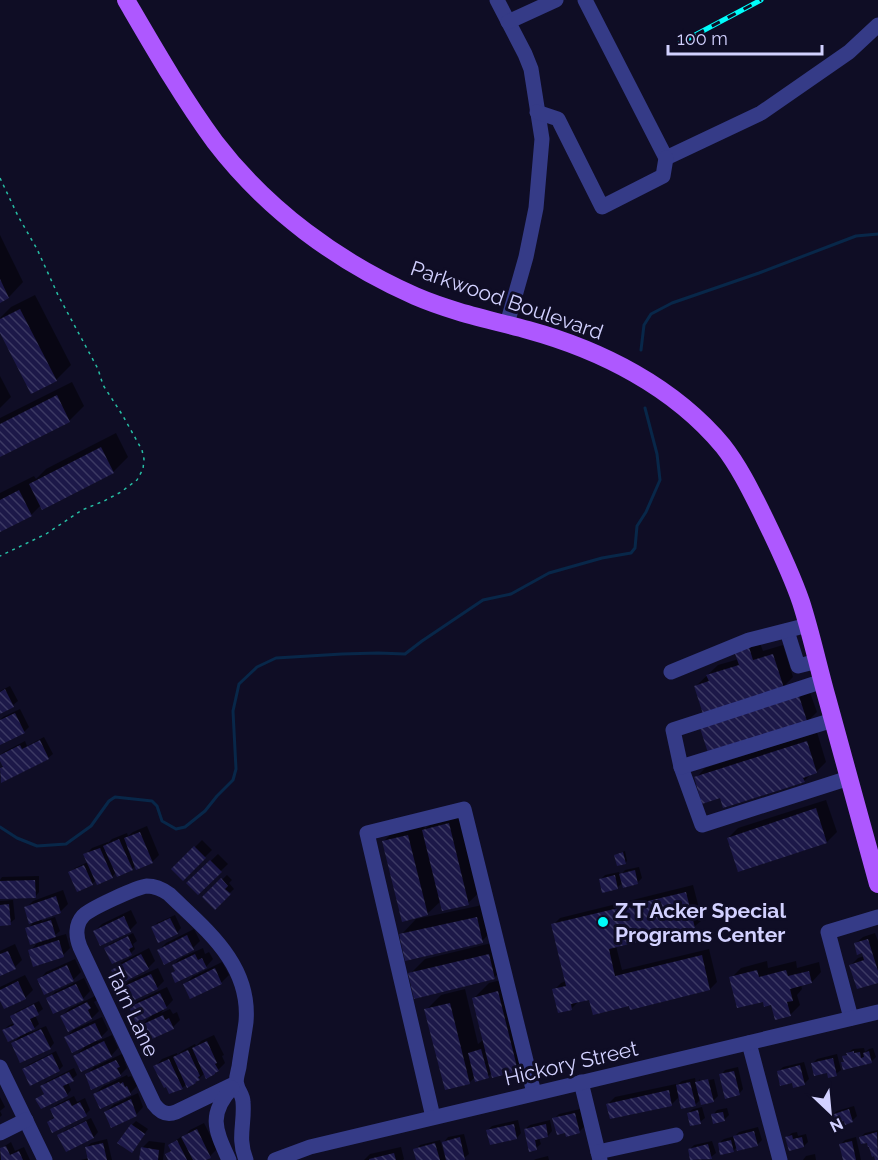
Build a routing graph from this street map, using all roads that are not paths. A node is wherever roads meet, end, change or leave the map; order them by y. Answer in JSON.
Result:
{"nodes":[{"id":1,"x":126,"y":0,"type":"edge"},
{"id":2,"x":497,"y":0,"type":"edge"},
{"id":3,"x":556,"y":0,"type":"edge"},
{"id":4,"x":585,"y":0,"type":"edge"},
{"id":5,"x":508,"y":22,"type":"junction"},
{"id":6,"x":878,"y":25,"type":"edge"},
{"id":7,"x":537,"y":112,"type":"junction"},
{"id":8,"x":666,"y":158,"type":"junction"},
{"id":9,"x":507,"y":324,"type":"junction"},
{"id":10,"x":808,"y":625,"type":"junction"},
{"id":11,"x":787,"y":630,"type":"junction"},
{"id":12,"x":818,"y":661,"type":"junction"},
{"id":13,"x":671,"y":672,"type":"dead end"},
{"id":14,"x":823,"y":681,"type":"junction"},
{"id":15,"x":834,"y":720,"type":"junction"},
{"id":16,"x":681,"y":767,"type":"junction"},
{"id":17,"x":849,"y":778,"type":"junction"},
{"id":18,"x":873,"y":848,"type":"edge"},
{"id":19,"x":878,"y":884,"type":"edge"},
{"id":20,"x":878,"y":917,"type":"edge"},
{"id":21,"x":878,"y":1012,"type":"edge"},
{"id":22,"x":851,"y":1018,"type":"junction"},
{"id":23,"x":749,"y":1043,"type":"junction"},
{"id":24,"x":0,"y":1067,"type":"edge"},
{"id":25,"x":581,"y":1082,"type":"junction"},
{"id":26,"x":236,"y":1083,"type":"junction"},
{"id":27,"x":534,"y":1093,"type":"junction"},
{"id":28,"x":433,"y":1118,"type":"junction"},
{"id":29,"x":26,"y":1120,"type":"junction"},
{"id":30,"x":216,"y":1122,"type":"junction"},
{"id":31,"x":242,"y":1124,"type":"junction"},
{"id":32,"x":0,"y":1132,"type":"edge"},
{"id":33,"x":676,"y":1135,"type":"dead end"},
{"id":34,"x":312,"y":1153,"type":"edge"},
{"id":35,"x":599,"y":1156,"type":"edge"},
{"id":36,"x":45,"y":1160,"type":"edge"},
{"id":37,"x":229,"y":1160,"type":"edge"},
{"id":38,"x":246,"y":1160,"type":"edge"},
{"id":39,"x":275,"y":1160,"type":"edge"},
{"id":40,"x":780,"y":1160,"type":"edge"}],
"edges":[{"from":1,"to":9,"type":"main road","name":"Parkwood Boulevard"},
{"from":2,"to":5,"type":"street"},
{"from":3,"to":5,"type":"street"},
{"from":4,"to":8,"type":"street"},
{"from":5,"to":7,"type":"street"},
{"from":6,"to":8,"type":"street"},
{"from":7,"to":8,"type":"street"},
{"from":7,"to":9,"type":"street"},
{"from":9,"to":10,"type":"main road","name":"Parkwood Boulevard"},
{"from":10,"to":11,"type":"street"},
{"from":10,"to":12,"type":"main road","name":"Parkwood Boulevard"},
{"from":11,"to":12,"type":"street"},
{"from":11,"to":13,"type":"street"},
{"from":12,"to":14,"type":"main road","name":"Parkwood Boulevard"},
{"from":14,"to":15,"type":"main road","name":"Parkwood Boulevard"},
{"from":14,"to":16,"type":"street"},
{"from":15,"to":16,"type":"street"},
{"from":15,"to":17,"type":"main road","name":"Parkwood Boulevard"},
{"from":16,"to":17,"type":"street"},
{"from":17,"to":18,"type":"main road","name":"Parkwood Boulevard"},
{"from":18,"to":19,"type":"main road","name":"Parkwood Boulevard"},
{"from":20,"to":22,"type":"street"},
{"from":21,"to":22,"type":"street","name":"Hickory Street"},
{"from":22,"to":23,"type":"street","name":"Hickory Street"},
{"from":23,"to":25,"type":"street","name":"Hickory Street"},
{"from":23,"to":40,"type":"street"},
{"from":24,"to":29,"type":"street"},
{"from":25,"to":27,"type":"street","name":"Hickory Street"},
{"from":25,"to":35,"type":"street"},
{"from":26,"to":26,"type":"street","name":"Tarn Lane"},
{"from":26,"to":30,"type":"street"},
{"from":26,"to":31,"type":"street"},
{"from":27,"to":28,"type":"street","name":"Hickory Street"},
{"from":27,"to":28,"type":"street"},
{"from":28,"to":34,"type":"street","name":"Hickory Street"},
{"from":29,"to":32,"type":"street"},
{"from":29,"to":36,"type":"street"},
{"from":30,"to":31,"type":"street"},
{"from":30,"to":37,"type":"street"},
{"from":31,"to":38,"type":"street"},
{"from":33,"to":35,"type":"street"},
{"from":34,"to":39,"type":"street","name":"Hickory Street"}]}
